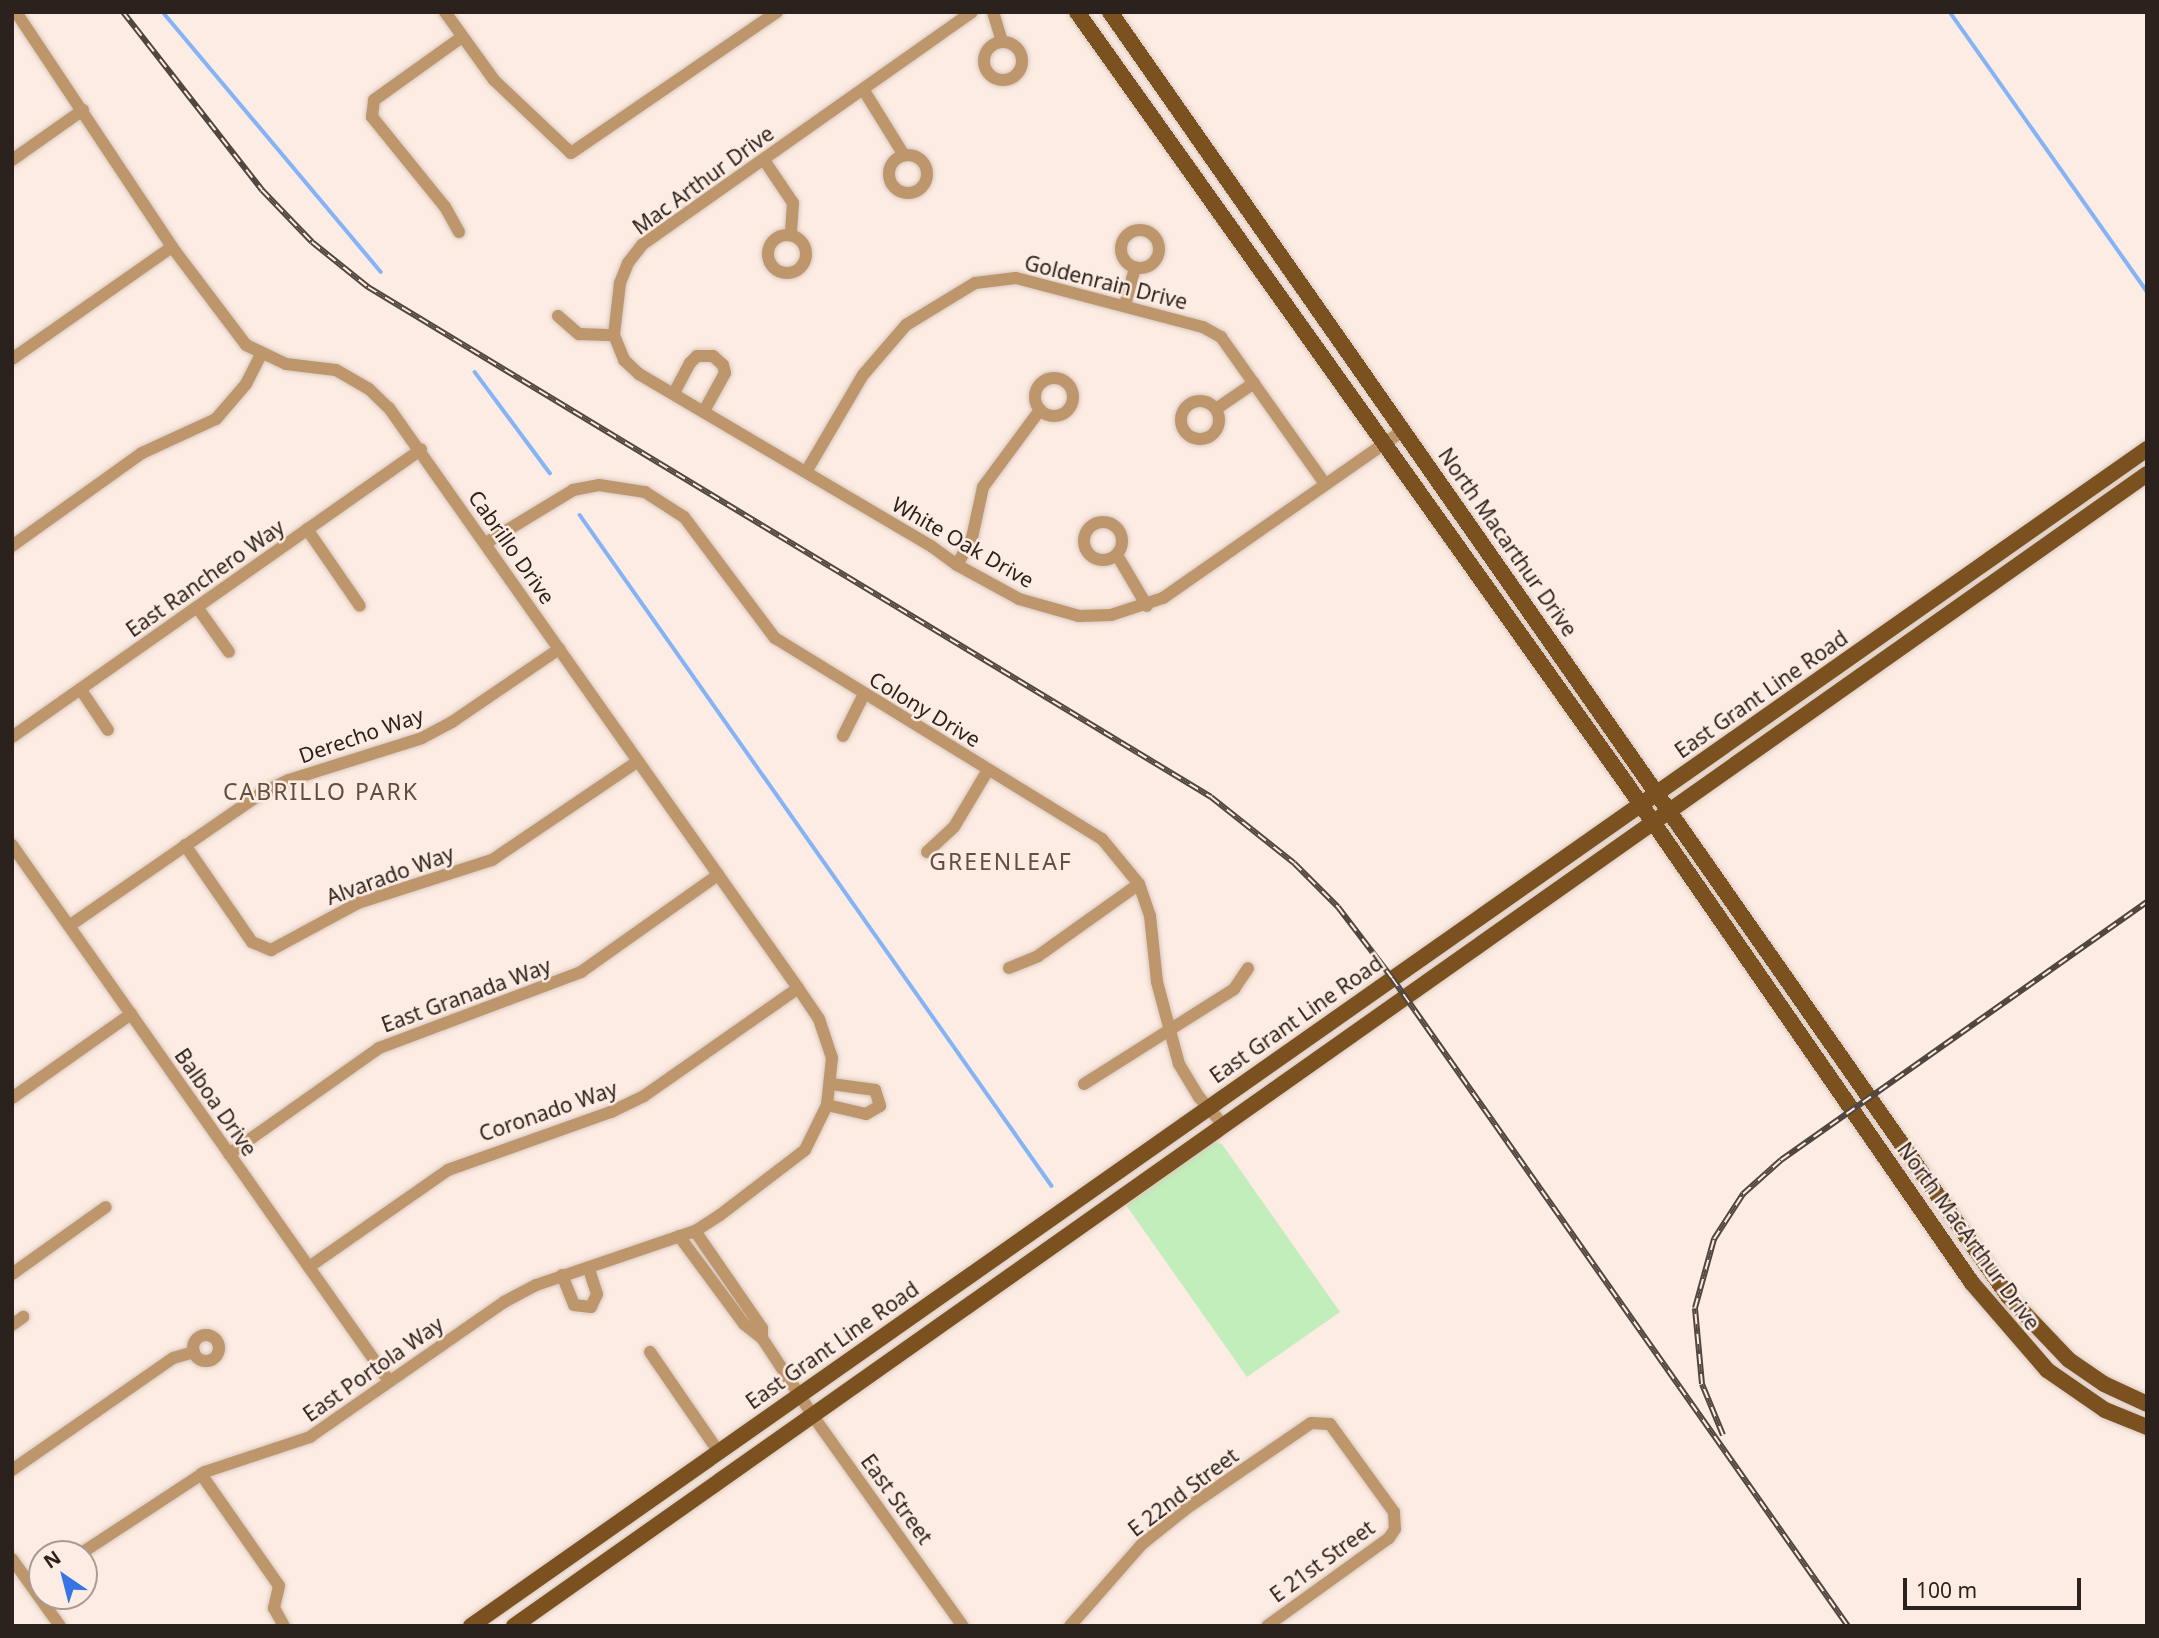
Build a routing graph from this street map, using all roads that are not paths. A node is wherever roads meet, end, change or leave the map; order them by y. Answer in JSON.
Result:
{"nodes":[{"id":1,"x":16,"y":12,"type":"edge"},
{"id":2,"x":444,"y":12,"type":"edge"},
{"id":3,"x":777,"y":12,"type":"edge"},
{"id":4,"x":972,"y":12,"type":"edge"},
{"id":5,"x":993,"y":12,"type":"edge"},
{"id":6,"x":1077,"y":12,"type":"edge"},
{"id":7,"x":1110,"y":12,"type":"edge"},
{"id":8,"x":462,"y":37,"type":"junction"},
{"id":9,"x":1002,"y":42,"type":"dead end"},
{"id":10,"x":863,"y":89,"type":"junction"},
{"id":11,"x":83,"y":110,"type":"junction"},
{"id":12,"x":904,"y":155,"type":"dead end"},
{"id":13,"x":12,"y":160,"type":"edge"},
{"id":14,"x":764,"y":160,"type":"junction"},
{"id":15,"x":459,"y":232,"type":"dead end"},
{"id":16,"x":791,"y":235,"type":"dead end"},
{"id":17,"x":173,"y":247,"type":"junction"},
{"id":18,"x":1135,"y":267,"type":"dead end"},
{"id":19,"x":1125,"y":305,"type":"junction"},
{"id":20,"x":558,"y":316,"type":"dead end"},
{"id":21,"x":614,"y":335,"type":"junction"},
{"id":22,"x":261,"y":355,"type":"junction"},
{"id":23,"x":12,"y":359,"type":"edge"},
{"id":24,"x":1254,"y":383,"type":"junction"},
{"id":25,"x":674,"y":393,"type":"junction"},
{"id":26,"x":1216,"y":409,"type":"dead end"},
{"id":27,"x":1040,"y":410,"type":"dead end"},
{"id":28,"x":704,"y":411,"type":"junction"},
{"id":29,"x":1404,"y":430,"type":"junction"},
{"id":30,"x":1383,"y":445,"type":"junction"},
{"id":31,"x":2147,"y":449,"type":"edge"},
{"id":32,"x":421,"y":450,"type":"junction"},
{"id":33,"x":806,"y":472,"type":"junction"},
{"id":34,"x":2147,"y":474,"type":"edge"},
{"id":35,"x":1325,"y":484,"type":"junction"},
{"id":36,"x":307,"y":529,"type":"junction"},
{"id":37,"x":486,"y":543,"type":"junction"},
{"id":38,"x":12,"y":546,"type":"edge"},
{"id":39,"x":1116,"y":555,"type":"dead end"},
{"id":40,"x":957,"y":565,"type":"junction"},
{"id":41,"x":360,"y":606,"type":"dead end"},
{"id":42,"x":1147,"y":606,"type":"junction"},
{"id":43,"x":197,"y":607,"type":"junction"},
{"id":44,"x":559,"y":649,"type":"junction"},
{"id":45,"x":229,"y":652,"type":"dead end"},
{"id":46,"x":81,"y":690,"type":"junction"},
{"id":47,"x":864,"y":694,"type":"junction"},
{"id":48,"x":108,"y":730,"type":"dead end"},
{"id":49,"x":843,"y":736,"type":"dead end"},
{"id":50,"x":12,"y":737,"type":"edge"},
{"id":51,"x":638,"y":761,"type":"junction"},
{"id":52,"x":988,"y":770,"type":"junction"},
{"id":53,"x":1658,"y":791,"type":"junction"},
{"id":54,"x":1641,"y":804,"type":"junction"},
{"id":55,"x":1671,"y":809,"type":"junction"},
{"id":56,"x":1654,"y":822,"type":"junction"},
{"id":57,"x":12,"y":845,"type":"edge"},
{"id":58,"x":185,"y":845,"type":"junction"},
{"id":59,"x":927,"y":852,"type":"dead end"},
{"id":60,"x":719,"y":875,"type":"junction"},
{"id":61,"x":1139,"y":884,"type":"junction"},
{"id":62,"x":69,"y":926,"type":"junction"},
{"id":63,"x":1009,"y":968,"type":"dead end"},
{"id":64,"x":1248,"y":968,"type":"dead end"},
{"id":65,"x":799,"y":988,"type":"junction"},
{"id":66,"x":131,"y":1014,"type":"junction"},
{"id":67,"x":1170,"y":1033,"type":"junction"},
{"id":68,"x":831,"y":1084,"type":"junction"},
{"id":69,"x":1084,"y":1084,"type":"dead end"},
{"id":70,"x":1870,"y":1097,"type":"joint"},
{"id":71,"x":12,"y":1098,"type":"edge"},
{"id":72,"x":827,"y":1105,"type":"junction"},
{"id":73,"x":1207,"y":1108,"type":"junction"},
{"id":74,"x":1223,"y":1125,"type":"junction"},
{"id":75,"x":229,"y":1154,"type":"junction"},
{"id":76,"x":106,"y":1207,"type":"dead end"},
{"id":77,"x":695,"y":1231,"type":"junction"},
{"id":78,"x":679,"y":1236,"type":"junction"},
{"id":79,"x":309,"y":1267,"type":"junction"},
{"id":80,"x":588,"y":1267,"type":"junction"},
{"id":81,"x":12,"y":1274,"type":"edge"},
{"id":82,"x":562,"y":1275,"type":"junction"},
{"id":83,"x":762,"y":1338,"type":"junction"},
{"id":84,"x":194,"y":1352,"type":"dead end"},
{"id":85,"x":650,"y":1352,"type":"dead end"},
{"id":86,"x":389,"y":1381,"type":"junction"},
{"id":87,"x":800,"y":1394,"type":"junction"},
{"id":88,"x":2147,"y":1404,"type":"edge"},
{"id":89,"x":813,"y":1416,"type":"junction"},
{"id":90,"x":2147,"y":1427,"type":"edge"},
{"id":91,"x":1300,"y":1431,"type":"joint"},
{"id":92,"x":718,"y":1451,"type":"junction"},
{"id":93,"x":12,"y":1470,"type":"edge"},
{"id":94,"x":201,"y":1474,"type":"junction"},
{"id":95,"x":98,"y":1542,"type":"edge"},
{"id":96,"x":12,"y":1559,"type":"edge"},
{"id":97,"x":28,"y":1574,"type":"edge"},
{"id":98,"x":51,"y":1610,"type":"edge"},
{"id":99,"x":60,"y":1626,"type":"edge"},
{"id":100,"x":285,"y":1626,"type":"edge"},
{"id":101,"x":471,"y":1626,"type":"edge"},
{"id":102,"x":514,"y":1626,"type":"edge"},
{"id":103,"x":963,"y":1626,"type":"edge"},
{"id":104,"x":1070,"y":1626,"type":"edge"},
{"id":105,"x":1267,"y":1626,"type":"edge"}],
"edges":[{"from":1,"to":11,"type":"street","name":"Cabrillo Drive"},
{"from":2,"to":8,"type":"street"},
{"from":3,"to":8,"type":"street"},
{"from":4,"to":10,"type":"street","name":"Mac Arthur Drive"},
{"from":5,"to":9,"type":"street"},
{"from":6,"to":30,"type":"main road"},
{"from":7,"to":29,"type":"main road","name":"North Macarthur Drive"},
{"from":8,"to":15,"type":"street"},
{"from":10,"to":12,"type":"street"},
{"from":10,"to":14,"type":"street","name":"Mac Arthur Drive"},
{"from":11,"to":13,"type":"street"},
{"from":11,"to":17,"type":"street","name":"Cabrillo Drive"},
{"from":14,"to":16,"type":"street"},
{"from":14,"to":21,"type":"street","name":"Mac Arthur Drive"},
{"from":17,"to":22,"type":"street","name":"Cabrillo Drive"},
{"from":17,"to":23,"type":"street"},
{"from":18,"to":19,"type":"street"},
{"from":19,"to":24,"type":"street","name":"Goldenrain Drive"},
{"from":19,"to":33,"type":"street","name":"Goldenrain Drive"},
{"from":20,"to":21,"type":"street"},
{"from":21,"to":25,"type":"street","name":"White Oak Drive"},
{"from":22,"to":32,"type":"street","name":"Cabrillo Drive"},
{"from":22,"to":38,"type":"street"},
{"from":24,"to":26,"type":"street"},
{"from":24,"to":35,"type":"street","name":"Goldenrain Drive"},
{"from":25,"to":28,"type":"street","name":"White Oak Drive"},
{"from":25,"to":28,"type":"street"},
{"from":27,"to":40,"type":"street"},
{"from":28,"to":33,"type":"street","name":"White Oak Drive"},
{"from":29,"to":30,"type":"street","name":"White Oak Drive"},
{"from":29,"to":53,"type":"main road","name":"North Macarthur Drive"},
{"from":30,"to":35,"type":"street","name":"White Oak Drive"},
{"from":30,"to":54,"type":"main road"},
{"from":31,"to":53,"type":"main road","name":"East Grant Line Road"},
{"from":32,"to":36,"type":"street","name":"East Ranchero Way"},
{"from":32,"to":37,"type":"street","name":"Cabrillo Drive"},
{"from":33,"to":40,"type":"street","name":"White Oak Drive"},
{"from":34,"to":55,"type":"main road","name":"East Grant Line Road"},
{"from":35,"to":42,"type":"street","name":"White Oak Drive"},
{"from":36,"to":41,"type":"street"},
{"from":36,"to":43,"type":"street","name":"East Ranchero Way"},
{"from":37,"to":44,"type":"street","name":"Cabrillo Drive"},
{"from":37,"to":47,"type":"street","name":"Colony Drive"},
{"from":39,"to":42,"type":"street"},
{"from":40,"to":42,"type":"street","name":"White Oak Drive"},
{"from":43,"to":45,"type":"street"},
{"from":43,"to":46,"type":"street","name":"East Ranchero Way"},
{"from":44,"to":51,"type":"street","name":"Cabrillo Drive"},
{"from":44,"to":58,"type":"street","name":"Derecho Way"},
{"from":46,"to":48,"type":"street"},
{"from":46,"to":50,"type":"street","name":"East Ranchero Way"},
{"from":47,"to":49,"type":"street"},
{"from":47,"to":52,"type":"street","name":"Colony Drive"},
{"from":51,"to":58,"type":"street","name":"Alvarado Way"},
{"from":51,"to":60,"type":"street","name":"Cabrillo Drive"},
{"from":52,"to":59,"type":"street"},
{"from":52,"to":61,"type":"street","name":"Colony Drive"},
{"from":53,"to":54,"type":"main road","name":"East Grant Line Road"},
{"from":53,"to":55,"type":"main road","name":"North Macarthur Drive"},
{"from":54,"to":56,"type":"main road"},
{"from":54,"to":73,"type":"main road","name":"East Grant Line Road"},
{"from":55,"to":56,"type":"main road","name":"East Grant Line Road"},
{"from":55,"to":70,"type":"main road","name":"North Macarthur Drive"},
{"from":56,"to":74,"type":"main road","name":"East Grant Line Road"},
{"from":56,"to":90,"type":"main road","name":"North MacArthur Drive"},
{"from":57,"to":62,"type":"street","name":"Balboa Drive"},
{"from":58,"to":62,"type":"street","name":"Derecho Way"},
{"from":60,"to":65,"type":"street","name":"Cabrillo Drive"},
{"from":60,"to":75,"type":"street","name":"East Granada Way"},
{"from":61,"to":63,"type":"street"},
{"from":61,"to":67,"type":"street","name":"Colony Drive"},
{"from":62,"to":66,"type":"street","name":"Balboa Drive"},
{"from":64,"to":67,"type":"street"},
{"from":65,"to":68,"type":"street","name":"Cabrillo Drive"},
{"from":65,"to":79,"type":"street","name":"Coronado Way"},
{"from":66,"to":71,"type":"street"},
{"from":66,"to":75,"type":"street","name":"Balboa Drive"},
{"from":67,"to":69,"type":"street"},
{"from":67,"to":73,"type":"street","name":"Colony Drive"},
{"from":68,"to":72,"type":"street","name":"Cabrillo Drive"},
{"from":68,"to":72,"type":"street"},
{"from":70,"to":88,"type":"main road","name":"North MacArthur Drive"},
{"from":72,"to":77,"type":"street","name":"East Portola Way"},
{"from":73,"to":74,"type":"street","name":"Colony Drive"},
{"from":73,"to":87,"type":"main road","name":"East Grant Line Road"},
{"from":74,"to":89,"type":"main road","name":"East Grant Line Road"},
{"from":75,"to":79,"type":"street","name":"Balboa Drive"},
{"from":76,"to":81,"type":"street"},
{"from":77,"to":78,"type":"street","name":"East Portola Way"},
{"from":77,"to":83,"type":"street"},
{"from":78,"to":80,"type":"street","name":"East Portola Way"},
{"from":78,"to":83,"type":"street"},
{"from":79,"to":86,"type":"street","name":"Balboa Drive"},
{"from":80,"to":82,"type":"street","name":"East Portola Way"},
{"from":80,"to":82,"type":"street"},
{"from":82,"to":86,"type":"street","name":"East Portola Way"},
{"from":83,"to":87,"type":"street","name":"East Street"},
{"from":84,"to":93,"type":"street"},
{"from":85,"to":92,"type":"street"},
{"from":86,"to":94,"type":"street","name":"East Portola Way"},
{"from":87,"to":89,"type":"street","name":"East Street"},
{"from":87,"to":92,"type":"main road","name":"East Grant Line Road"},
{"from":89,"to":102,"type":"main road","name":"East Grant Line Road"},
{"from":89,"to":103,"type":"street","name":"East Street"},
{"from":91,"to":104,"type":"street","name":"E 22nd Street"},
{"from":91,"to":105,"type":"street","name":"E 21st Street"},
{"from":92,"to":101,"type":"main road","name":"East Grant Line Road"},
{"from":94,"to":95,"type":"street","name":"East Portola Way"},
{"from":94,"to":100,"type":"street"},
{"from":96,"to":97,"type":"street"},
{"from":98,"to":99,"type":"street"}]}
